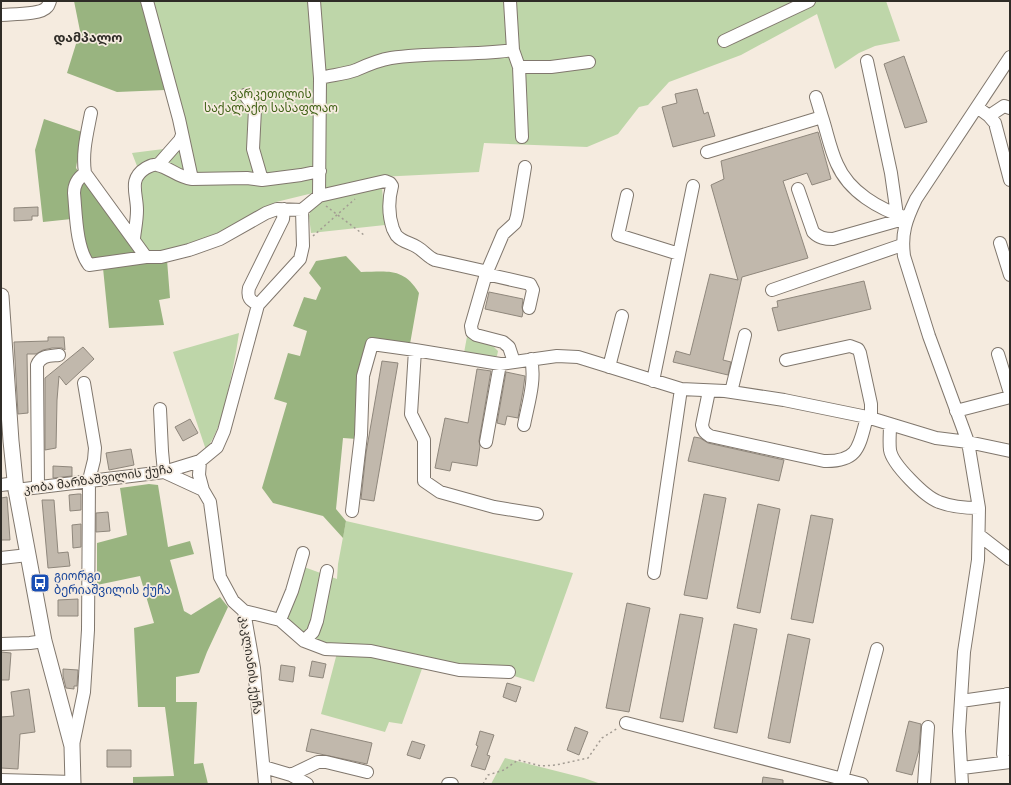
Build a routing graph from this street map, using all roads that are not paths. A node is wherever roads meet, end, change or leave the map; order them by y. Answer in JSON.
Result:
{"nodes":[{"id":1,"x":50,"y":1,"type":"edge"},
{"id":2,"x":147,"y":1,"type":"edge"},
{"id":3,"x":314,"y":1,"type":"edge"},
{"id":4,"x":510,"y":1,"type":"edge"},
{"id":5,"x":809,"y":1,"type":"edge"},
{"id":6,"x":1,"y":14,"type":"edge"},
{"id":7,"x":724,"y":41,"type":"dead end"},
{"id":8,"x":513,"y":50,"type":"junction"},
{"id":9,"x":1010,"y":57,"type":"edge"},
{"id":10,"x":866,"y":61,"type":"dead end"},
{"id":11,"x":589,"y":62,"type":"dead end"},
{"id":12,"x":519,"y":67,"type":"junction"},
{"id":13,"x":320,"y":78,"type":"junction"},
{"id":14,"x":245,"y":96,"type":"dead end"},
{"id":15,"x":816,"y":97,"type":"dead end"},
{"id":16,"x":977,"y":108,"type":"junction"},
{"id":17,"x":1010,"y":108,"type":"edge"},
{"id":18,"x":91,"y":113,"type":"dead end"},
{"id":19,"x":822,"y":116,"type":"junction"},
{"id":20,"x":990,"y":116,"type":"junction"},
{"id":21,"x":182,"y":135,"type":"junction"},
{"id":22,"x":522,"y":137,"type":"dead end"},
{"id":23,"x":707,"y":152,"type":"dead end"},
{"id":24,"x":158,"y":165,"type":"junction"},
{"id":25,"x":525,"y":167,"type":"dead end"},
{"id":26,"x":320,"y":171,"type":"junction"},
{"id":27,"x":85,"y":173,"type":"junction"},
{"id":28,"x":192,"y":179,"type":"junction"},
{"id":29,"x":262,"y":180,"type":"junction"},
{"id":30,"x":1010,"y":180,"type":"edge"},
{"id":31,"x":693,"y":186,"type":"dead end"},
{"id":32,"x":798,"y":189,"type":"dead end"},
{"id":33,"x":627,"y":195,"type":"dead end"},
{"id":34,"x":317,"y":197,"type":"junction"},
{"id":35,"x":284,"y":209,"type":"junction"},
{"id":36,"x":302,"y":210,"type":"junction"},
{"id":37,"x":902,"y":216,"type":"junction"},
{"id":38,"x":134,"y":238,"type":"junction"},
{"id":39,"x":1000,"y":243,"type":"dead end"},
{"id":40,"x":902,"y":245,"type":"junction"},
{"id":41,"x":679,"y":254,"type":"junction"},
{"id":42,"x":146,"y":257,"type":"junction"},
{"id":43,"x":486,"y":274,"type":"junction"},
{"id":44,"x":1010,"y":275,"type":"edge"},
{"id":45,"x":772,"y":290,"type":"dead end"},
{"id":46,"x":1,"y":300,"type":"edge"},
{"id":47,"x":258,"y":305,"type":"junction"},
{"id":48,"x":529,"y":308,"type":"dead end"},
{"id":49,"x":622,"y":316,"type":"dead end"},
{"id":50,"x":745,"y":336,"type":"dead end"},
{"id":51,"x":415,"y":350,"type":"junction"},
{"id":52,"x":998,"y":354,"type":"dead end"},
{"id":53,"x":59,"y":355,"type":"dead end"},
{"id":54,"x":531,"y":359,"type":"junction"},
{"id":55,"x":786,"y":360,"type":"dead end"},
{"id":56,"x":514,"y":362,"type":"junction"},
{"id":57,"x":500,"y":364,"type":"junction"},
{"id":58,"x":609,"y":367,"type":"junction"},
{"id":59,"x":653,"y":381,"type":"junction"},
{"id":60,"x":84,"y":383,"type":"dead end"},
{"id":61,"x":681,"y":389,"type":"junction"},
{"id":62,"x":709,"y":391,"type":"junction"},
{"id":63,"x":731,"y":392,"type":"junction"},
{"id":64,"x":1010,"y":393,"type":"edge"},
{"id":65,"x":1010,"y":397,"type":"edge"},
{"id":66,"x":160,"y":409,"type":"dead end"},
{"id":67,"x":956,"y":411,"type":"junction"},
{"id":68,"x":869,"y":418,"type":"junction"},
{"id":69,"x":524,"y":425,"type":"dead end"},
{"id":70,"x":890,"y":425,"type":"junction"},
{"id":71,"x":6,"y":441,"type":"edge"},
{"id":72,"x":486,"y":442,"type":"dead end"},
{"id":73,"x":968,"y":442,"type":"junction"},
{"id":74,"x":1010,"y":451,"type":"edge"},
{"id":75,"x":200,"y":461,"type":"junction"},
{"id":76,"x":164,"y":472,"type":"junction"},
{"id":77,"x":89,"y":480,"type":"junction"},
{"id":78,"x":1,"y":485,"type":"edge"},
{"id":79,"x":16,"y":486,"type":"junction"},
{"id":80,"x":38,"y":487,"type":"junction"},
{"id":81,"x":203,"y":490,"type":"junction"},
{"id":82,"x":979,"y":508,"type":"junction"},
{"id":83,"x":352,"y":510,"type":"dead end"},
{"id":84,"x":537,"y":514,"type":"dead end"},
{"id":85,"x":979,"y":534,"type":"junction"},
{"id":86,"x":303,"y":553,"type":"dead end"},
{"id":87,"x":28,"y":555,"type":"junction"},
{"id":88,"x":1,"y":558,"type":"edge"},
{"id":89,"x":1010,"y":559,"type":"edge"},
{"id":90,"x":327,"y":571,"type":"dead end"},
{"id":91,"x":654,"y":573,"type":"dead end"},
{"id":92,"x":244,"y":611,"type":"junction"},
{"id":93,"x":280,"y":620,"type":"junction"},
{"id":94,"x":44,"y":641,"type":"junction"},
{"id":95,"x":304,"y":641,"type":"junction"},
{"id":96,"x":1,"y":644,"type":"edge"},
{"id":97,"x":877,"y":649,"type":"dead end"},
{"id":98,"x":510,"y":672,"type":"dead end"},
{"id":99,"x":1009,"y":694,"type":"edge"},
{"id":100,"x":961,"y":701,"type":"junction"},
{"id":101,"x":626,"y":723,"type":"road end"},
{"id":102,"x":928,"y":728,"type":"dead end"},
{"id":103,"x":72,"y":746,"type":"junction"},
{"id":104,"x":1006,"y":758,"type":"edge"},
{"id":105,"x":264,"y":767,"type":"junction"},
{"id":106,"x":962,"y":768,"type":"junction"},
{"id":107,"x":367,"y":772,"type":"dead end"},
{"id":108,"x":290,"y":776,"type":"junction"},
{"id":109,"x":842,"y":779,"type":"junction"},
{"id":110,"x":1,"y":780,"type":"edge"},
{"id":111,"x":73,"y":783,"type":"edge"},
{"id":112,"x":265,"y":784,"type":"edge"},
{"id":113,"x":306,"y":784,"type":"edge"},
{"id":114,"x":448,"y":784,"type":"edge"},
{"id":115,"x":452,"y":784,"type":"edge"},
{"id":116,"x":862,"y":784,"type":"edge"},
{"id":117,"x":924,"y":784,"type":"edge"},
{"id":118,"x":962,"y":784,"type":"edge"}],
"edges":[{"from":1,"to":6,"type":"street"},
{"from":2,"to":21,"type":"street"},
{"from":3,"to":13,"type":"street"},
{"from":4,"to":8,"type":"street"},
{"from":5,"to":7,"type":"street"},
{"from":8,"to":12,"type":"street"},
{"from":8,"to":13,"type":"street"},
{"from":9,"to":16,"type":"street"},
{"from":10,"to":37,"type":"street"},
{"from":11,"to":12,"type":"street"},
{"from":12,"to":22,"type":"street"},
{"from":13,"to":26,"type":"street"},
{"from":14,"to":29,"type":"street"},
{"from":15,"to":19,"type":"street"},
{"from":16,"to":20,"type":"street"},
{"from":16,"to":37,"type":"street"},
{"from":17,"to":20,"type":"street"},
{"from":18,"to":27,"type":"street"},
{"from":19,"to":23,"type":"street"},
{"from":19,"to":37,"type":"street"},
{"from":20,"to":30,"type":"street"},
{"from":21,"to":24,"type":"street"},
{"from":21,"to":28,"type":"street"},
{"from":24,"to":28,"type":"street"},
{"from":24,"to":38,"type":"street"},
{"from":25,"to":43,"type":"street"},
{"from":26,"to":29,"type":"street"},
{"from":26,"to":34,"type":"street"},
{"from":27,"to":38,"type":"street"},
{"from":27,"to":42,"type":"street"},
{"from":28,"to":29,"type":"street"},
{"from":31,"to":41,"type":"street"},
{"from":32,"to":37,"type":"street"},
{"from":33,"to":41,"type":"street"},
{"from":34,"to":36,"type":"street"},
{"from":34,"to":43,"type":"street"},
{"from":35,"to":36,"type":"street"},
{"from":35,"to":42,"type":"street"},
{"from":35,"to":47,"type":"street"},
{"from":36,"to":47,"type":"street","name":"კობა მარზაშვილის ქუჩა"},
{"from":37,"to":40,"type":"street"},
{"from":38,"to":42,"type":"street"},
{"from":39,"to":44,"type":"street"},
{"from":40,"to":45,"type":"street"},
{"from":40,"to":67,"type":"street"},
{"from":41,"to":59,"type":"street"},
{"from":43,"to":48,"type":"street"},
{"from":43,"to":56,"type":"street"},
{"from":46,"to":71,"type":"main road"},
{"from":47,"to":75,"type":"street","name":"კობა მარზაშვილის ქუჩა"},
{"from":49,"to":58,"type":"street"},
{"from":50,"to":63,"type":"street"},
{"from":51,"to":57,"type":"street"},
{"from":51,"to":83,"type":"street"},
{"from":51,"to":84,"type":"street"},
{"from":52,"to":64,"type":"street"},
{"from":53,"to":80,"type":"street"},
{"from":54,"to":56,"type":"street"},
{"from":54,"to":58,"type":"street"},
{"from":54,"to":69,"type":"street"},
{"from":55,"to":68,"type":"street"},
{"from":56,"to":57,"type":"street"},
{"from":57,"to":72,"type":"street"},
{"from":58,"to":59,"type":"street"},
{"from":59,"to":61,"type":"street"},
{"from":60,"to":77,"type":"street"},
{"from":61,"to":62,"type":"street"},
{"from":61,"to":91,"type":"street"},
{"from":62,"to":63,"type":"street"},
{"from":62,"to":68,"type":"street"},
{"from":63,"to":68,"type":"street"},
{"from":65,"to":67,"type":"street"},
{"from":66,"to":76,"type":"street"},
{"from":67,"to":73,"type":"street"},
{"from":68,"to":70,"type":"street"},
{"from":70,"to":73,"type":"street"},
{"from":70,"to":82,"type":"street"},
{"from":71,"to":79,"type":"main road"},
{"from":73,"to":74,"type":"street"},
{"from":73,"to":82,"type":"street"},
{"from":75,"to":76,"type":"street","name":"კობა მარზაშვილის ქუჩა"},
{"from":75,"to":81,"type":"street","name":"კაკლიანის ქუჩა"},
{"from":76,"to":77,"type":"street","name":"კობა მარზაშვილის ქუჩა"},
{"from":76,"to":81,"type":"street"},
{"from":77,"to":80,"type":"street","name":"კობა მარზაშვილის ქუჩა"},
{"from":77,"to":103,"type":"street"},
{"from":78,"to":79,"type":"street","name":"კობა მარზაშვილის ქუჩა"},
{"from":79,"to":80,"type":"street","name":"კობა მარზაშვილის ქუჩა"},
{"from":79,"to":87,"type":"main road"},
{"from":81,"to":92,"type":"street","name":"კაკლიანის ქუჩა"},
{"from":82,"to":85,"type":"street"},
{"from":85,"to":89,"type":"street"},
{"from":85,"to":100,"type":"street"},
{"from":86,"to":93,"type":"street"},
{"from":87,"to":88,"type":"street"},
{"from":87,"to":94,"type":"main road"},
{"from":90,"to":95,"type":"street"},
{"from":92,"to":93,"type":"street"},
{"from":92,"to":105,"type":"street","name":"კაკლიანის ქუჩა"},
{"from":93,"to":95,"type":"street"},
{"from":94,"to":96,"type":"street"},
{"from":94,"to":103,"type":"main road"},
{"from":95,"to":98,"type":"street"},
{"from":97,"to":109,"type":"street"},
{"from":99,"to":100,"type":"street"},
{"from":99,"to":104,"type":"street"},
{"from":100,"to":106,"type":"street"},
{"from":101,"to":109,"type":"street"},
{"from":102,"to":117,"type":"street"},
{"from":103,"to":111,"type":"main road"},
{"from":104,"to":106,"type":"street"},
{"from":105,"to":108,"type":"street"},
{"from":105,"to":112,"type":"street","name":"კაკლიანის ქუჩა"},
{"from":106,"to":118,"type":"street"},
{"from":107,"to":108,"type":"street"},
{"from":108,"to":113,"type":"street"},
{"from":109,"to":116,"type":"street"},
{"from":110,"to":111,"type":"street"},
{"from":114,"to":115,"type":"street"}]}
